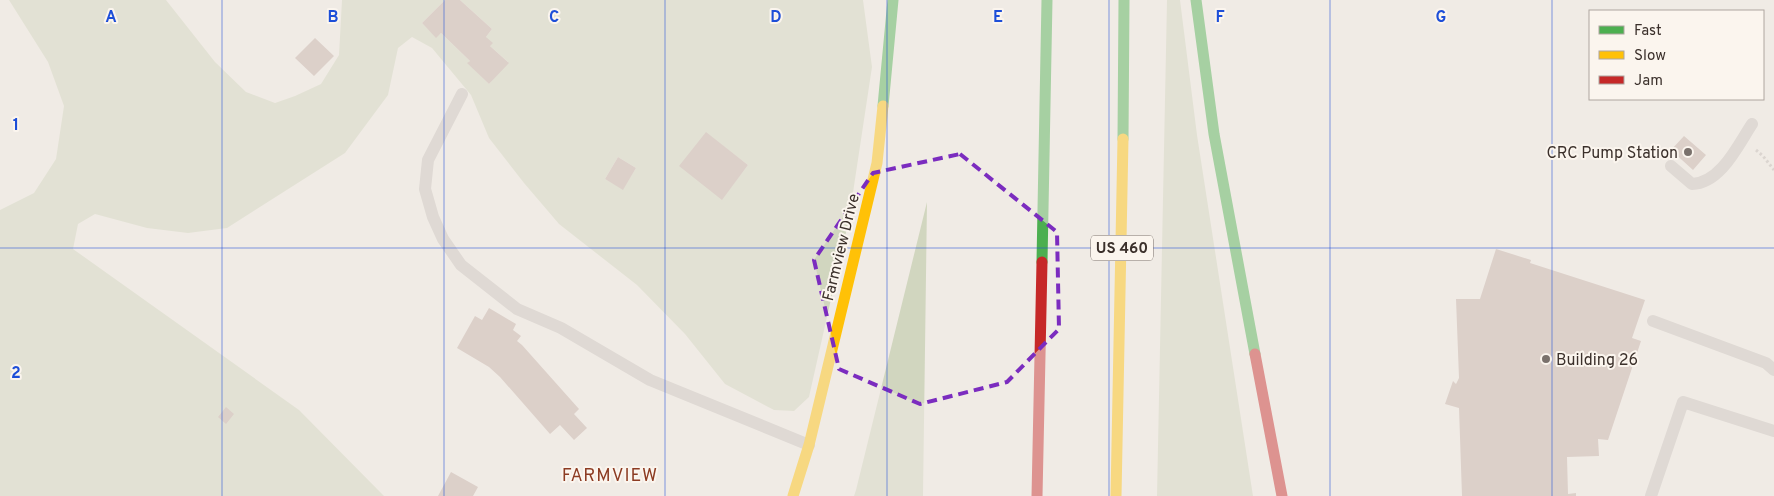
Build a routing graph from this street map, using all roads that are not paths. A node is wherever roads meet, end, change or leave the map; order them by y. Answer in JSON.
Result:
{"nodes":[{"id":1,"x":893,"y":0,"type":"edge"},
{"id":2,"x":1047,"y":0,"type":"edge"},
{"id":3,"x":1124,"y":0,"type":"edge"},
{"id":4,"x":1196,"y":0,"type":"edge"},
{"id":5,"x":462,"y":94,"type":"dead end"},
{"id":6,"x":1752,"y":124,"type":"dead end"},
{"id":7,"x":1671,"y":166,"type":"dead end"},
{"id":8,"x":1653,"y":321,"type":"dead end"},
{"id":9,"x":1774,"y":370,"type":"edge"},
{"id":10,"x":1774,"y":431,"type":"edge"},
{"id":11,"x":809,"y":445,"type":"junction"},
{"id":12,"x":793,"y":496,"type":"edge"},
{"id":13,"x":1037,"y":496,"type":"edge"},
{"id":14,"x":1116,"y":496,"type":"edge"},
{"id":15,"x":1282,"y":496,"type":"edge"},
{"id":16,"x":1651,"y":496,"type":"edge"}],
"edges":[{"from":1,"to":11,"type":"main road","name":"Farmview Drive"},
{"from":2,"to":13,"type":"main road"},
{"from":3,"to":14,"type":"main road","number":"US 460"},
{"from":4,"to":15,"type":"main road"},
{"from":5,"to":11,"type":"lane"},
{"from":6,"to":7,"type":"lane"},
{"from":8,"to":9,"type":"lane"},
{"from":10,"to":16,"type":"lane"},
{"from":11,"to":12,"type":"main road","name":"Farmview Drive"}]}
